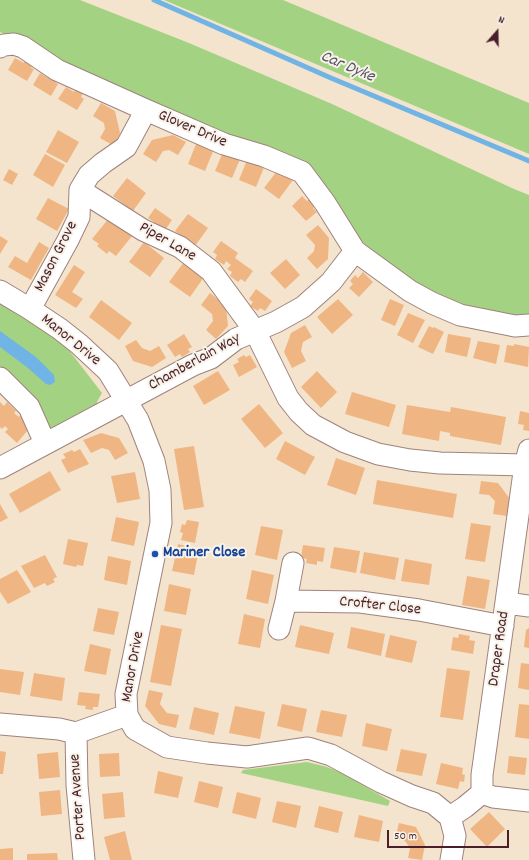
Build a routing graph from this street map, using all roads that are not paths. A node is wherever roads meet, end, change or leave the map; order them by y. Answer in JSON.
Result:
{"nodes":[{"id":1,"x":0,"y":47,"type":"edge"},
{"id":2,"x":146,"y":110,"type":"junction"},
{"id":3,"x":80,"y":190,"type":"junction"},
{"id":4,"x":355,"y":251,"type":"junction"},
{"id":5,"x":0,"y":291,"type":"edge"},
{"id":6,"x":30,"y":309,"type":"junction"},
{"id":7,"x":529,"y":325,"type":"edge"},
{"id":8,"x":255,"y":331,"type":"junction"},
{"id":9,"x":0,"y":378,"type":"edge"},
{"id":10,"x":127,"y":400,"type":"junction"},
{"id":11,"x":45,"y":443,"type":"junction"},
{"id":12,"x":527,"y":458,"type":"edge"},
{"id":13,"x":0,"y":468,"type":"edge"},
{"id":14,"x":293,"y":563,"type":"dead end"},
{"id":15,"x":286,"y":601,"type":"junction"},
{"id":16,"x":507,"y":603,"type":"junction"},
{"id":17,"x":529,"y":606,"type":"edge"},
{"id":18,"x":503,"y":626,"type":"junction"},
{"id":19,"x":279,"y":629,"type":"dead end"},
{"id":20,"x":127,"y":715,"type":"junction"},
{"id":21,"x":0,"y":724,"type":"edge"},
{"id":22,"x":76,"y":733,"type":"junction"},
{"id":23,"x":482,"y":793,"type":"junction"},
{"id":24,"x":529,"y":801,"type":"edge"},
{"id":25,"x":450,"y":817,"type":"junction"},
{"id":26,"x":84,"y":860,"type":"edge"},
{"id":27,"x":451,"y":860,"type":"edge"}],
"edges":[{"from":1,"to":2,"type":"street","name":"Glover Drive"},
{"from":2,"to":3,"type":"street","name":"Mason Grove"},
{"from":2,"to":4,"type":"street","name":"Glover Drive"},
{"from":3,"to":6,"type":"street","name":"Mason Grove"},
{"from":3,"to":8,"type":"street","name":"Piper Lane"},
{"from":4,"to":7,"type":"street"},
{"from":4,"to":8,"type":"street","name":"Chamberlain Way"},
{"from":5,"to":6,"type":"street","name":"Manor Drive"},
{"from":6,"to":10,"type":"street","name":"Manor Drive"},
{"from":8,"to":10,"type":"street","name":"Chamberlain Way"},
{"from":8,"to":12,"type":"street","name":"Draper Road"},
{"from":9,"to":11,"type":"street"},
{"from":10,"to":11,"type":"street","name":"Chamberlain Way"},
{"from":10,"to":20,"type":"street","name":"Manor Drive"},
{"from":11,"to":13,"type":"street","name":"Chamberlain Way"},
{"from":12,"to":16,"type":"street","name":"Draper Road"},
{"from":14,"to":15,"type":"street"},
{"from":15,"to":18,"type":"street","name":"Crofter Close"},
{"from":15,"to":19,"type":"street"},
{"from":16,"to":17,"type":"street"},
{"from":16,"to":18,"type":"street","name":"Draper Road"},
{"from":18,"to":23,"type":"street","name":"Draper Road"},
{"from":20,"to":22,"type":"street"},
{"from":20,"to":25,"type":"street","name":"Manor Drive"},
{"from":21,"to":22,"type":"street"},
{"from":22,"to":26,"type":"street","name":"Porter Avenue"},
{"from":23,"to":24,"type":"street"},
{"from":23,"to":25,"type":"street"},
{"from":25,"to":27,"type":"street"}]}
